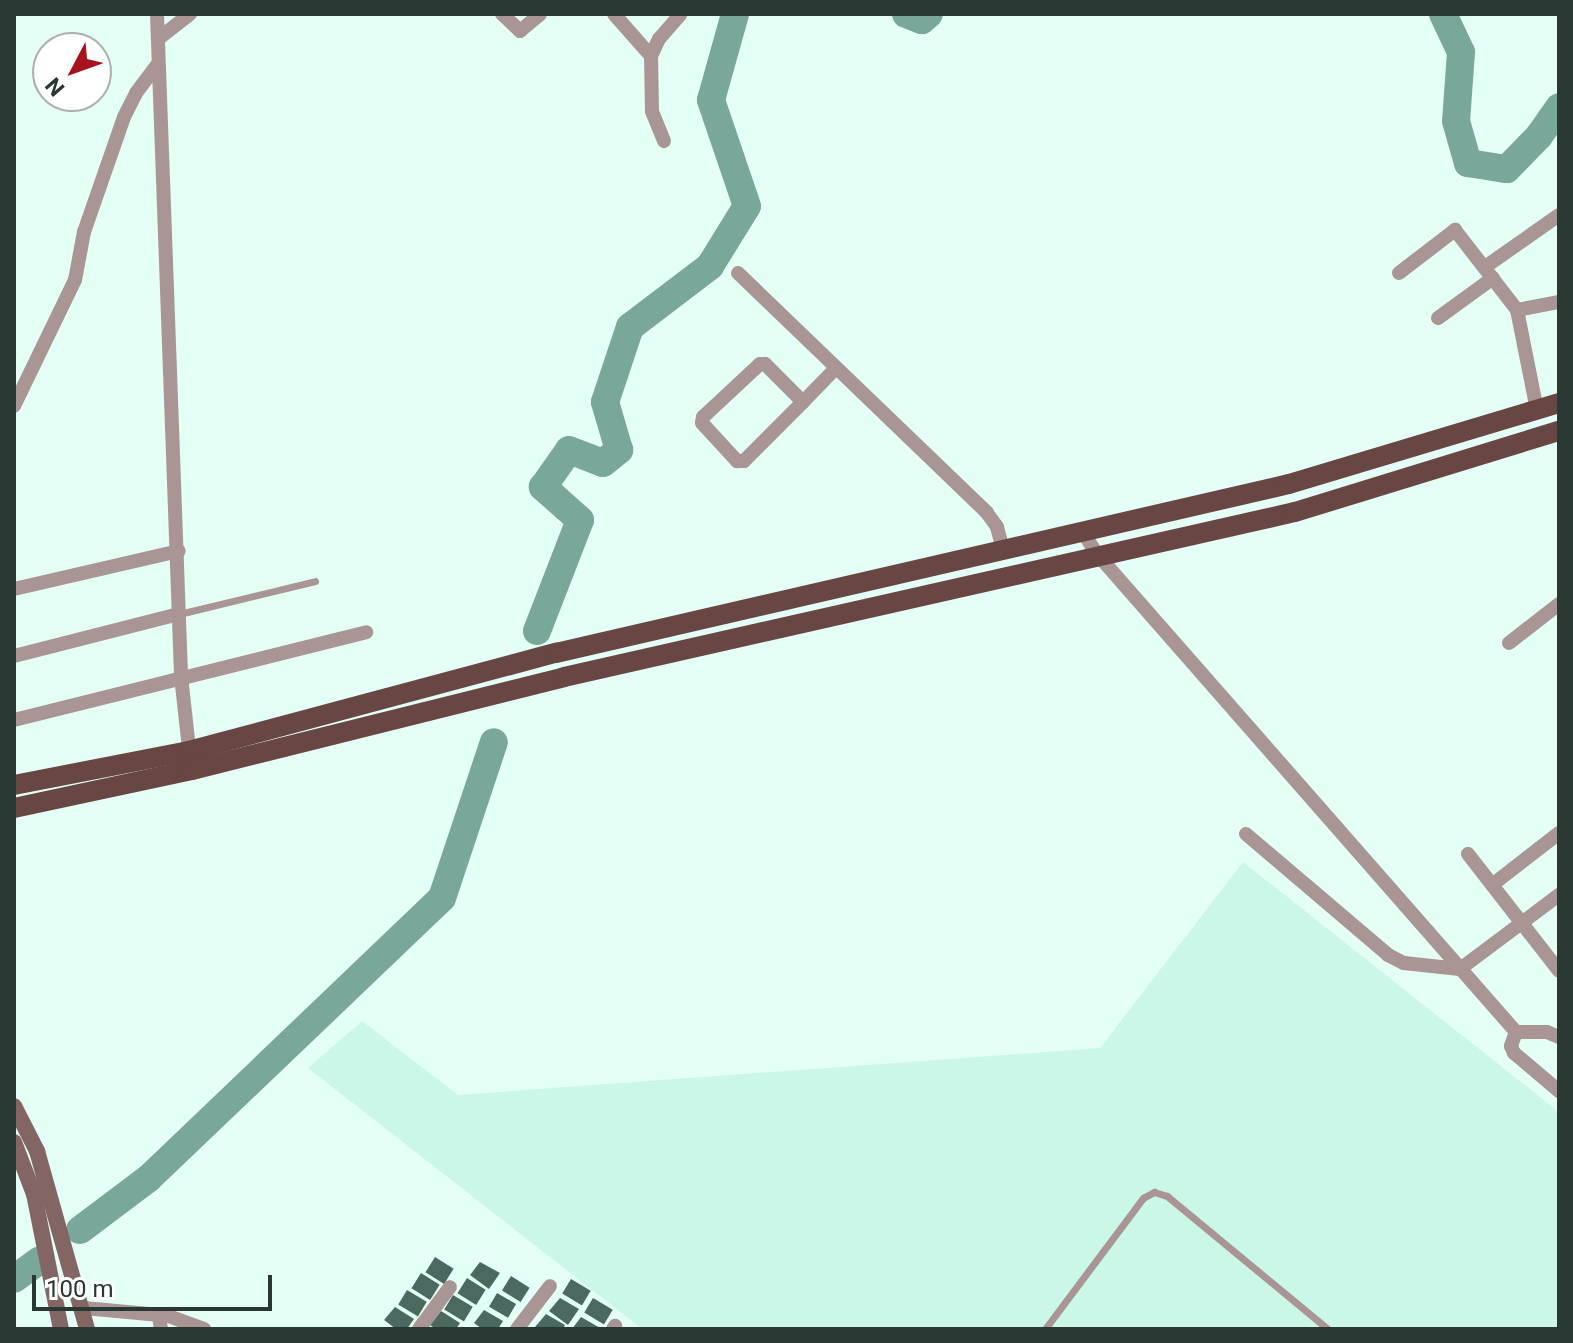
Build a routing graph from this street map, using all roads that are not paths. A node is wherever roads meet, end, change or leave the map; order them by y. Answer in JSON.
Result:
{"nodes":[{"id":1,"x":157,"y":14,"type":"edge"},
{"id":2,"x":190,"y":14,"type":"edge"},
{"id":3,"x":502,"y":14,"type":"edge"},
{"id":4,"x":540,"y":14,"type":"edge"},
{"id":5,"x":614,"y":14,"type":"edge"},
{"id":6,"x":674,"y":16,"type":"edge"},
{"id":7,"x":158,"y":39,"type":"junction"},
{"id":8,"x":651,"y":56,"type":"junction"},
{"id":9,"x":158,"y":64,"type":"junction"},
{"id":10,"x":664,"y":141,"type":"dead end"},
{"id":11,"x":1559,"y":215,"type":"edge"},
{"id":12,"x":1489,"y":272,"type":"junction"},
{"id":13,"x":738,"y":273,"type":"dead end"},
{"id":14,"x":1399,"y":273,"type":"dead end"},
{"id":15,"x":1559,"y":302,"type":"edge"},
{"id":16,"x":1517,"y":310,"type":"junction"},
{"id":17,"x":1438,"y":318,"type":"dead end"},
{"id":18,"x":836,"y":368,"type":"junction"},
{"id":19,"x":803,"y":402,"type":"junction"},
{"id":20,"x":1559,"y":403,"type":"edge"},
{"id":21,"x":14,"y":406,"type":"edge"},
{"id":22,"x":1537,"y":410,"type":"junction"},
{"id":23,"x":1559,"y":431,"type":"edge"},
{"id":24,"x":1082,"y":531,"type":"junction"},
{"id":25,"x":1003,"y":549,"type":"junction"},
{"id":26,"x":179,"y":551,"type":"junction"},
{"id":27,"x":1097,"y":554,"type":"junction"},
{"id":28,"x":315,"y":581,"type":"dead end"},
{"id":29,"x":14,"y":589,"type":"edge"},
{"id":30,"x":1559,"y":604,"type":"edge"},
{"id":31,"x":179,"y":614,"type":"junction"},
{"id":32,"x":366,"y":632,"type":"dead end"},
{"id":33,"x":1509,"y":643,"type":"dead end"},
{"id":34,"x":14,"y":656,"type":"edge"},
{"id":35,"x":181,"y":676,"type":"junction"},
{"id":36,"x":14,"y":720,"type":"edge"},
{"id":37,"x":190,"y":760,"type":"junction"},
{"id":38,"x":14,"y":785,"type":"edge"},
{"id":39,"x":14,"y":808,"type":"edge"},
{"id":40,"x":1559,"y":833,"type":"edge"},
{"id":41,"x":1246,"y":834,"type":"dead end"},
{"id":42,"x":1468,"y":854,"type":"dead end"},
{"id":43,"x":1492,"y":885,"type":"junction"},
{"id":44,"x":1559,"y":895,"type":"edge"},
{"id":45,"x":1522,"y":924,"type":"junction"},
{"id":46,"x":1556,"y":963,"type":"edge"},
{"id":47,"x":1460,"y":969,"type":"junction"},
{"id":48,"x":1516,"y":1032,"type":"junction"},
{"id":49,"x":1559,"y":1037,"type":"edge"},
{"id":50,"x":1559,"y":1091,"type":"edge"},
{"id":51,"x":14,"y":1106,"type":"edge"},
{"id":52,"x":14,"y":1142,"type":"edge"},
{"id":53,"x":550,"y":1286,"type":"dead end"},
{"id":54,"x":450,"y":1287,"type":"dead end"},
{"id":55,"x":84,"y":1308,"type":"junction"},
{"id":56,"x":57,"y":1312,"type":"junction"},
{"id":57,"x":160,"y":1322,"type":"edge"},
{"id":58,"x":61,"y":1329,"type":"edge"},
{"id":59,"x":87,"y":1329,"type":"edge"},
{"id":60,"x":204,"y":1329,"type":"edge"},
{"id":61,"x":419,"y":1329,"type":"edge"},
{"id":62,"x":517,"y":1329,"type":"edge"},
{"id":63,"x":1045,"y":1329,"type":"edge"},
{"id":64,"x":1328,"y":1329,"type":"edge"}],
"edges":[{"from":1,"to":7,"type":"street"},
{"from":2,"to":7,"type":"street"},
{"from":3,"to":4,"type":"street"},
{"from":5,"to":8,"type":"street"},
{"from":6,"to":8,"type":"street"},
{"from":7,"to":9,"type":"street"},
{"from":8,"to":10,"type":"street"},
{"from":9,"to":21,"type":"street"},
{"from":9,"to":26,"type":"street"},
{"from":11,"to":12,"type":"street"},
{"from":12,"to":14,"type":"street"},
{"from":12,"to":16,"type":"street"},
{"from":12,"to":17,"type":"street"},
{"from":13,"to":18,"type":"street"},
{"from":15,"to":16,"type":"street"},
{"from":16,"to":22,"type":"street"},
{"from":18,"to":19,"type":"street"},
{"from":18,"to":25,"type":"street"},
{"from":19,"to":19,"type":"street"},
{"from":20,"to":22,"type":"main road"},
{"from":22,"to":24,"type":"main road"},
{"from":23,"to":27,"type":"main road"},
{"from":24,"to":25,"type":"main road"},
{"from":24,"to":27,"type":"street"},
{"from":25,"to":37,"type":"main road"},
{"from":26,"to":29,"type":"street"},
{"from":26,"to":31,"type":"street"},
{"from":27,"to":37,"type":"main road"},
{"from":27,"to":47,"type":"street"},
{"from":28,"to":31,"type":"lane"},
{"from":30,"to":33,"type":"street"},
{"from":31,"to":34,"type":"street"},
{"from":31,"to":35,"type":"street"},
{"from":32,"to":35,"type":"street"},
{"from":35,"to":36,"type":"street"},
{"from":35,"to":37,"type":"street"},
{"from":37,"to":38,"type":"main road"},
{"from":37,"to":39,"type":"main road"},
{"from":40,"to":43,"type":"street"},
{"from":41,"to":47,"type":"street"},
{"from":42,"to":43,"type":"street"},
{"from":43,"to":45,"type":"street"},
{"from":44,"to":45,"type":"street"},
{"from":45,"to":46,"type":"street"},
{"from":45,"to":47,"type":"street"},
{"from":47,"to":48,"type":"street"},
{"from":48,"to":49,"type":"street"},
{"from":48,"to":50,"type":"street"},
{"from":51,"to":55,"type":"main road"},
{"from":52,"to":56,"type":"main road"},
{"from":53,"to":62,"type":"street"},
{"from":54,"to":61,"type":"street"},
{"from":55,"to":56,"type":"main road"},
{"from":55,"to":57,"type":"street"},
{"from":55,"to":59,"type":"main road"},
{"from":56,"to":58,"type":"main road"},
{"from":57,"to":60,"type":"street"},
{"from":63,"to":64,"type":"lane"}]}
